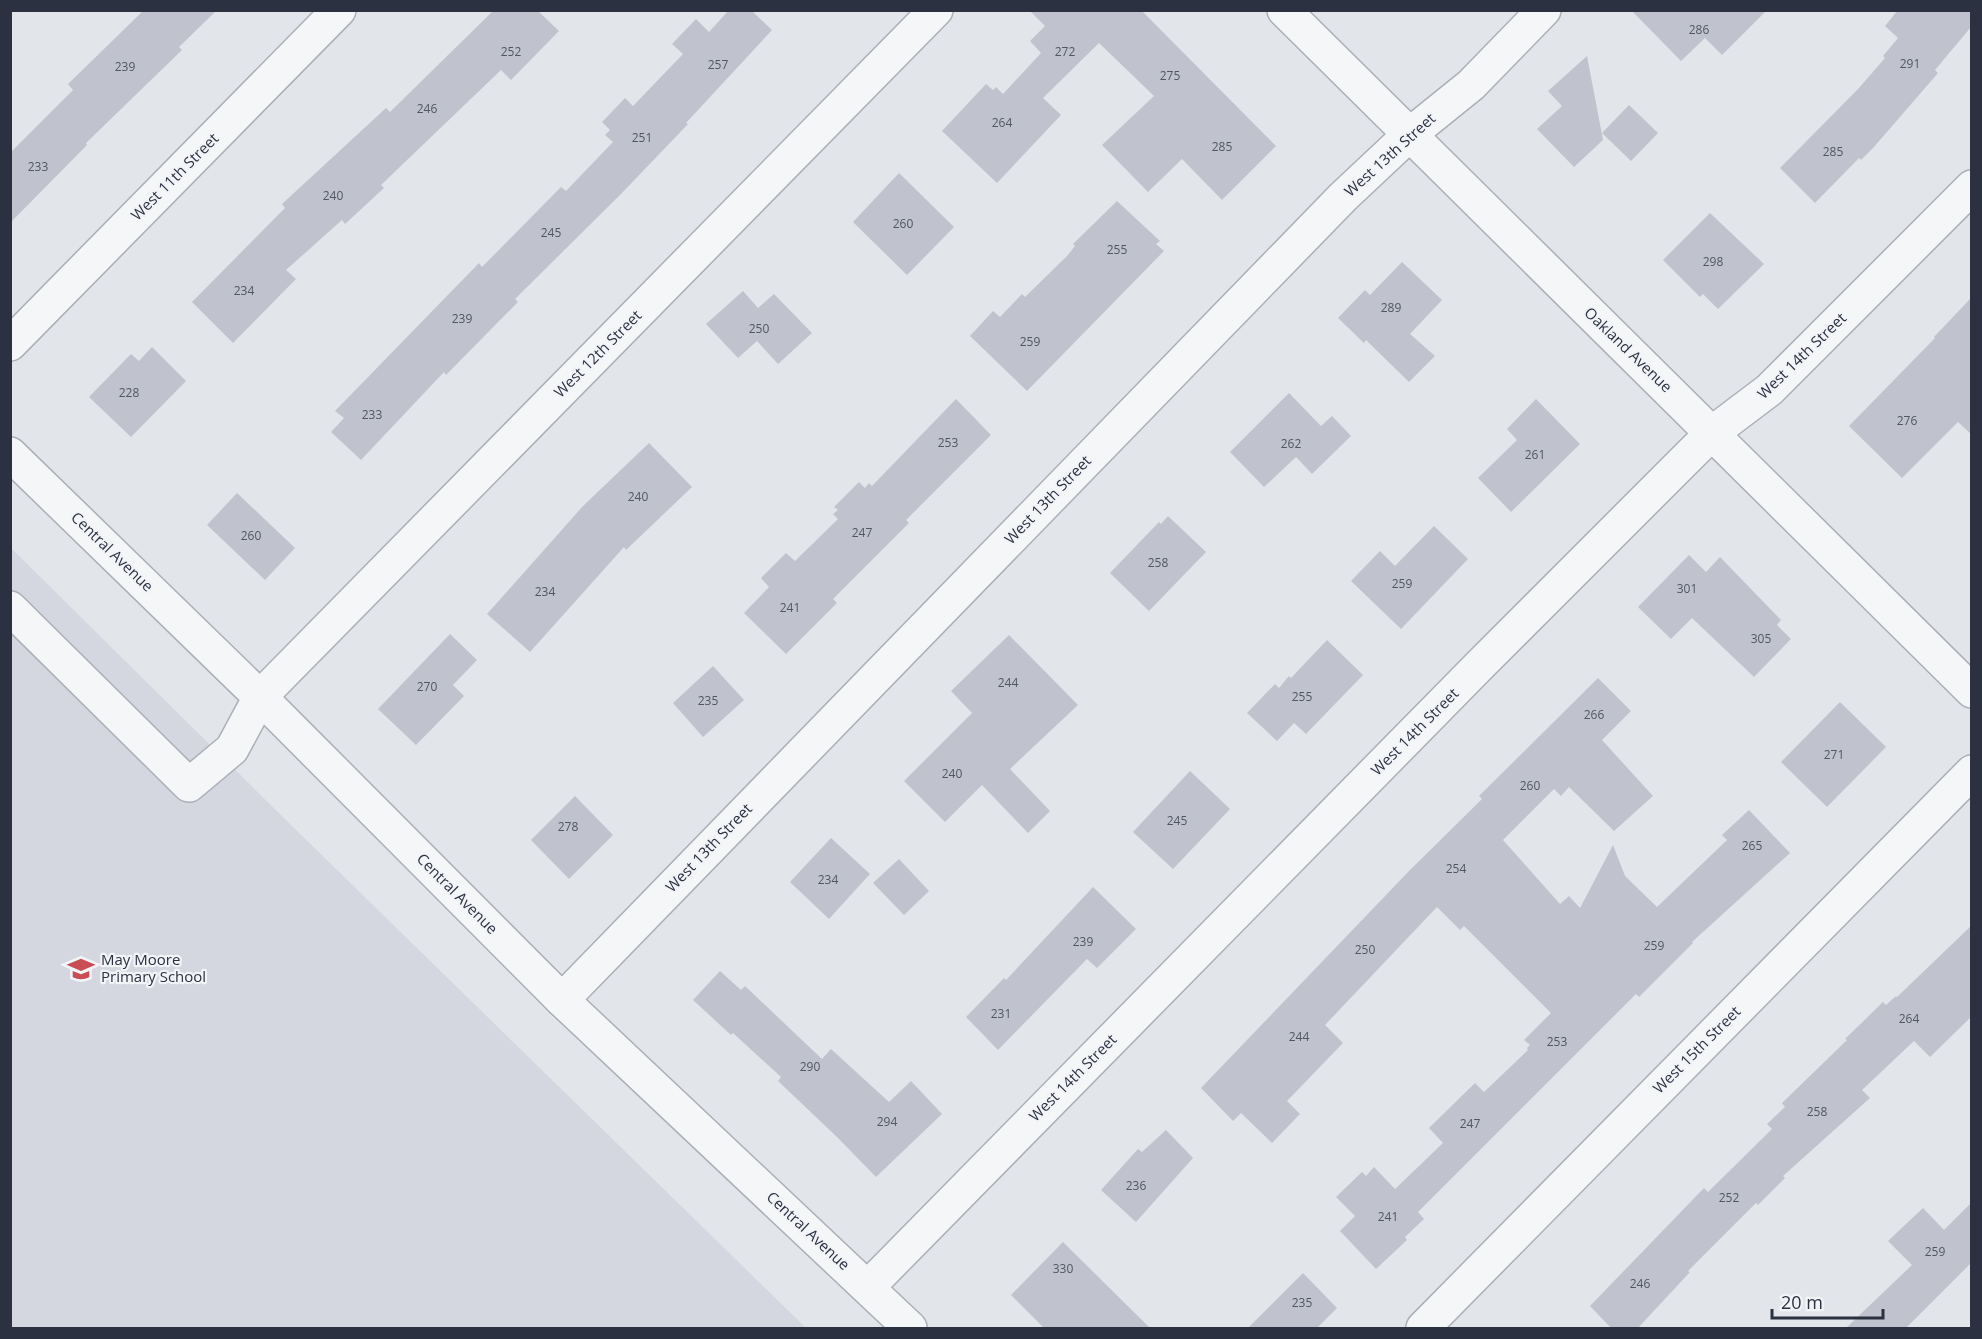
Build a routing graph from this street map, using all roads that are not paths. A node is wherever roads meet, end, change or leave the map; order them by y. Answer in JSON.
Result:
{"nodes":[{"id":1,"x":339,"y":10,"type":"edge"},
{"id":2,"x":936,"y":10,"type":"edge"},
{"id":3,"x":1284,"y":10,"type":"edge"},
{"id":4,"x":1544,"y":10,"type":"edge"},
{"id":5,"x":1409,"y":135,"type":"junction"},
{"id":6,"x":1971,"y":187,"type":"edge"},
{"id":7,"x":10,"y":344,"type":"edge"},
{"id":8,"x":1712,"y":432,"type":"junction"},
{"id":9,"x":10,"y":454,"type":"edge"},
{"id":10,"x":10,"y":608,"type":"edge"},
{"id":11,"x":1971,"y":691,"type":"edge"},
{"id":12,"x":260,"y":697,"type":"junction"},
{"id":13,"x":1971,"y":772,"type":"edge"},
{"id":14,"x":562,"y":1000,"type":"junction"},
{"id":15,"x":868,"y":1287,"type":"junction"},
{"id":16,"x":910,"y":1329,"type":"edge"},
{"id":17,"x":1423,"y":1329,"type":"edge"}],
"edges":[{"from":1,"to":7,"type":"street","name":"West 11th Street"},
{"from":2,"to":12,"type":"street","name":"West 12th Street"},
{"from":3,"to":5,"type":"street","name":"Oakland Avenue"},
{"from":4,"to":5,"type":"street","name":"West 13th Street"},
{"from":5,"to":8,"type":"street","name":"Oakland Avenue"},
{"from":5,"to":14,"type":"street","name":"West 13th Street"},
{"from":6,"to":8,"type":"street","name":"West 14th Street"},
{"from":8,"to":11,"type":"street","name":"Oakland Avenue"},
{"from":8,"to":15,"type":"street","name":"West 14th Street"},
{"from":9,"to":12,"type":"street","name":"Central Avenue"},
{"from":10,"to":12,"type":"street","name":"West 12th Street"},
{"from":12,"to":14,"type":"street","name":"Central Avenue"},
{"from":13,"to":17,"type":"street","name":"West 15th Street"},
{"from":14,"to":15,"type":"street","name":"Central Avenue"},
{"from":15,"to":16,"type":"street","name":"Central Avenue"}]}
